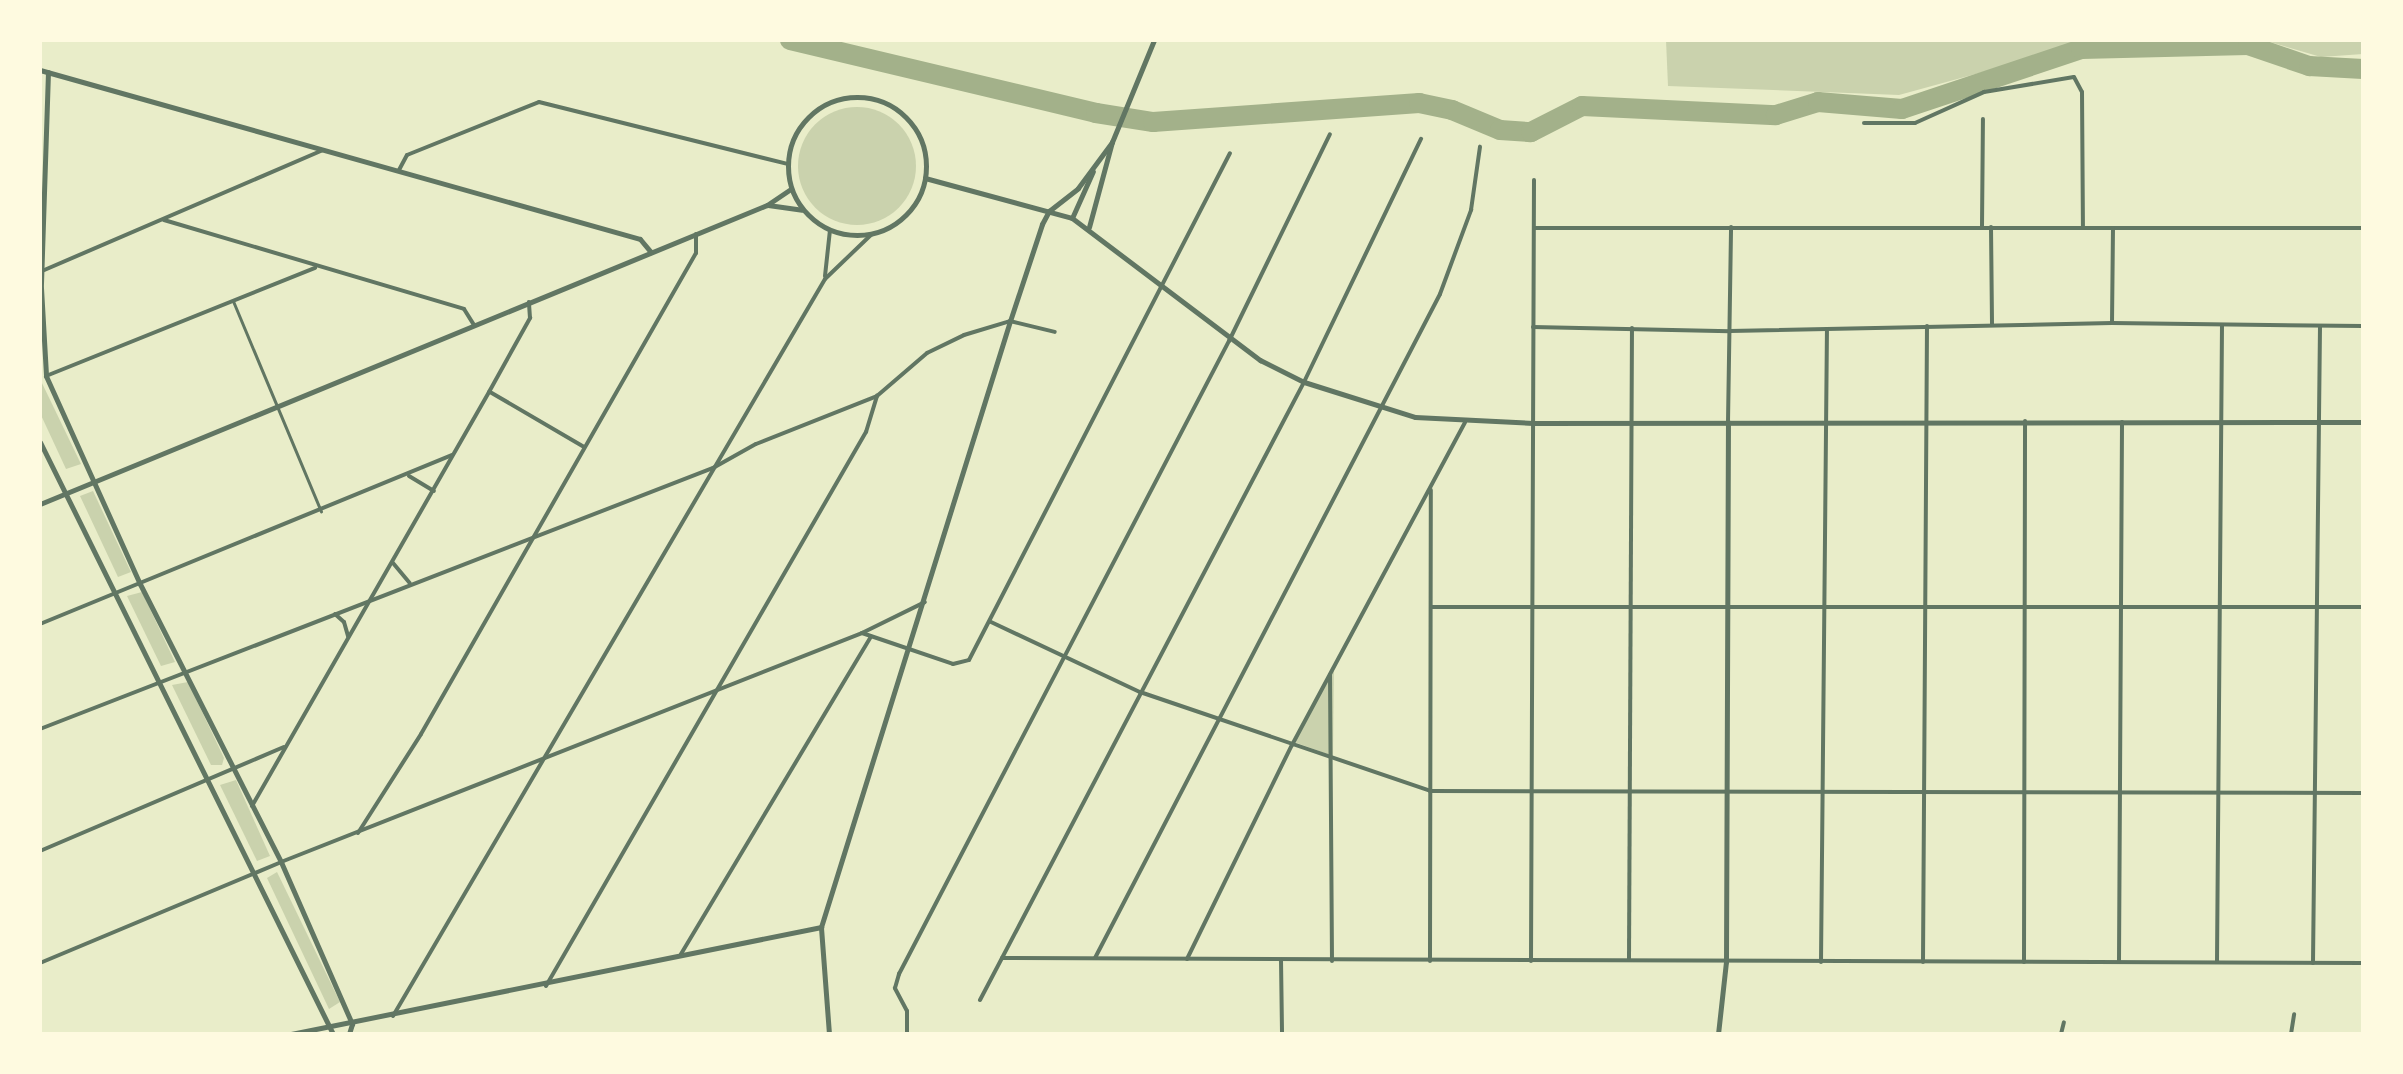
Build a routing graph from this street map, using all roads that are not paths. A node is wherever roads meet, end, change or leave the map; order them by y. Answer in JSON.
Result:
{"nodes":[{"id":1,"x":1154,"y":40,"type":"edge"},
{"id":2,"x":40,"y":70,"type":"edge"},
{"id":3,"x":48,"y":72,"type":"junction"},
{"id":4,"x":1983,"y":119,"type":"dead end"},
{"id":5,"x":1864,"y":123,"type":"dead end"},
{"id":6,"x":1330,"y":134,"type":"dead end"},
{"id":7,"x":1421,"y":139,"type":"dead end"},
{"id":8,"x":1113,"y":140,"type":"junction"},
{"id":9,"x":1480,"y":147,"type":"dead end"},
{"id":10,"x":47,"y":149,"type":"junction"},
{"id":11,"x":323,"y":150,"type":"junction"},
{"id":12,"x":40,"y":152,"type":"edge"},
{"id":13,"x":1230,"y":153,"type":"dead end"},
{"id":14,"x":1098,"y":159,"type":"junction"},
{"id":15,"x":787,"y":164,"type":"junction"},
{"id":16,"x":399,"y":170,"type":"junction"},
{"id":17,"x":925,"y":178,"type":"junction"},
{"id":18,"x":1534,"y":180,"type":"dead end"},
{"id":19,"x":791,"y":189,"type":"junction"},
{"id":20,"x":767,"y":205,"type":"junction"},
{"id":21,"x":803,"y":210,"type":"junction"},
{"id":22,"x":1049,"y":211,"type":"junction"},
{"id":23,"x":1072,"y":218,"type":"junction"},
{"id":24,"x":164,"y":220,"type":"junction"},
{"id":25,"x":1089,"y":227,"type":"junction"},
{"id":26,"x":1731,"y":227,"type":"junction"},
{"id":27,"x":1982,"y":227,"type":"junction"},
{"id":28,"x":1991,"y":227,"type":"junction"},
{"id":29,"x":2083,"y":227,"type":"junction"},
{"id":30,"x":1534,"y":228,"type":"junction"},
{"id":31,"x":2113,"y":228,"type":"junction"},
{"id":32,"x":2363,"y":228,"type":"edge"},
{"id":33,"x":830,"y":230,"type":"junction"},
{"id":34,"x":696,"y":234,"type":"junction"},
{"id":35,"x":872,"y":234,"type":"junction"},
{"id":36,"x":651,"y":252,"type":"junction"},
{"id":37,"x":317,"y":267,"type":"junction"},
{"id":38,"x":42,"y":271,"type":"edge"},
{"id":39,"x":825,"y":279,"type":"junction"},
{"id":40,"x":1159,"y":283,"type":"junction"},
{"id":41,"x":233,"y":301,"type":"junction"},
{"id":42,"x":529,"y":302,"type":"junction"},
{"id":43,"x":1010,"y":321,"type":"junction"},
{"id":44,"x":2112,"y":323,"type":"junction"},
{"id":45,"x":474,"y":325,"type":"junction"},
{"id":46,"x":1992,"y":325,"type":"junction"},
{"id":47,"x":2222,"y":325,"type":"junction"},
{"id":48,"x":1927,"y":326,"type":"junction"},
{"id":49,"x":2363,"y":326,"type":"edge"},
{"id":50,"x":1533,"y":327,"type":"junction"},
{"id":51,"x":2320,"y":327,"type":"junction"},
{"id":52,"x":1632,"y":328,"type":"junction"},
{"id":53,"x":1827,"y":328,"type":"junction"},
{"id":54,"x":1730,"y":331,"type":"junction"},
{"id":55,"x":1055,"y":332,"type":"dead end"},
{"id":56,"x":1229,"y":341,"type":"junction"},
{"id":57,"x":46,"y":376,"type":"junction"},
{"id":58,"x":1304,"y":382,"type":"junction"},
{"id":59,"x":489,"y":392,"type":"junction"},
{"id":60,"x":877,"y":396,"type":"junction"},
{"id":61,"x":277,"y":405,"type":"junction"},
{"id":62,"x":1380,"y":409,"type":"junction"},
{"id":63,"x":2025,"y":421,"type":"junction"},
{"id":64,"x":1465,"y":422,"type":"junction"},
{"id":65,"x":1632,"y":422,"type":"junction"},
{"id":66,"x":1728,"y":422,"type":"junction"},
{"id":67,"x":1925,"y":422,"type":"junction"},
{"id":68,"x":2122,"y":422,"type":"junction"},
{"id":69,"x":2223,"y":422,"type":"junction"},
{"id":70,"x":2319,"y":422,"type":"junction"},
{"id":71,"x":2363,"y":422,"type":"edge"},
{"id":72,"x":1533,"y":423,"type":"junction"},
{"id":73,"x":1826,"y":423,"type":"junction"},
{"id":74,"x":40,"y":442,"type":"edge"},
{"id":75,"x":584,"y":447,"type":"junction"},
{"id":76,"x":452,"y":455,"type":"junction"},
{"id":77,"x":713,"y":468,"type":"junction"},
{"id":78,"x":407,"y":476,"type":"junction"},
{"id":79,"x":94,"y":480,"type":"junction"},
{"id":80,"x":1431,"y":487,"type":"junction"},
{"id":81,"x":434,"y":491,"type":"junction"},
{"id":82,"x":64,"y":493,"type":"junction"},
{"id":83,"x":40,"y":504,"type":"edge"},
{"id":84,"x":321,"y":511,"type":"junction"},
{"id":85,"x":537,"y":535,"type":"junction"},
{"id":86,"x":393,"y":563,"type":"junction"},
{"id":87,"x":410,"y":583,"type":"junction"},
{"id":88,"x":140,"y":584,"type":"junction"},
{"id":89,"x":116,"y":594,"type":"junction"},
{"id":90,"x":372,"y":599,"type":"junction"},
{"id":91,"x":925,"y":602,"type":"junction"},
{"id":92,"x":1533,"y":606,"type":"junction"},
{"id":93,"x":1431,"y":607,"type":"junction"},
{"id":94,"x":1825,"y":607,"type":"junction"},
{"id":95,"x":2024,"y":607,"type":"junction"},
{"id":96,"x":2121,"y":607,"type":"junction"},
{"id":97,"x":2220,"y":607,"type":"junction"},
{"id":98,"x":2317,"y":607,"type":"junction"},
{"id":99,"x":2363,"y":607,"type":"edge"},
{"id":100,"x":1630,"y":609,"type":"junction"},
{"id":101,"x":1925,"y":609,"type":"junction"},
{"id":102,"x":1727,"y":610,"type":"junction"},
{"id":103,"x":334,"y":614,"type":"junction"},
{"id":104,"x":991,"y":622,"type":"junction"},
{"id":105,"x":40,"y":624,"type":"edge"},
{"id":106,"x":862,"y":633,"type":"junction"},
{"id":107,"x":871,"y":636,"type":"junction"},
{"id":108,"x":348,"y":639,"type":"junction"},
{"id":109,"x":908,"y":650,"type":"junction"},
{"id":110,"x":1064,"y":658,"type":"junction"},
{"id":111,"x":184,"y":672,"type":"junction"},
{"id":112,"x":1330,"y":673,"type":"junction"},
{"id":113,"x":159,"y":682,"type":"junction"},
{"id":114,"x":718,"y":691,"type":"junction"},
{"id":115,"x":1140,"y":692,"type":"junction"},
{"id":116,"x":1219,"y":718,"type":"junction"},
{"id":117,"x":40,"y":729,"type":"edge"},
{"id":118,"x":1292,"y":745,"type":"junction"},
{"id":119,"x":284,"y":747,"type":"junction"},
{"id":120,"x":545,"y":757,"type":"junction"},
{"id":121,"x":1329,"y":761,"type":"junction"},
{"id":122,"x":233,"y":771,"type":"junction"},
{"id":123,"x":207,"y":781,"type":"junction"},
{"id":124,"x":1430,"y":791,"type":"junction"},
{"id":125,"x":2120,"y":792,"type":"junction"},
{"id":126,"x":1532,"y":793,"type":"junction"},
{"id":127,"x":1628,"y":793,"type":"junction"},
{"id":128,"x":2218,"y":793,"type":"junction"},
{"id":129,"x":2315,"y":793,"type":"junction"},
{"id":130,"x":2363,"y":793,"type":"edge"},
{"id":131,"x":1824,"y":794,"type":"junction"},
{"id":132,"x":2025,"y":794,"type":"junction"},
{"id":133,"x":1726,"y":795,"type":"junction"},
{"id":134,"x":1923,"y":795,"type":"junction"},
{"id":135,"x":252,"y":806,"type":"junction"},
{"id":136,"x":357,"y":835,"type":"junction"},
{"id":137,"x":40,"y":851,"type":"edge"},
{"id":138,"x":281,"y":862,"type":"junction"},
{"id":139,"x":254,"y":876,"type":"junction"},
{"id":140,"x":821,"y":927,"type":"junction"},
{"id":141,"x":679,"y":956,"type":"junction"},
{"id":142,"x":1002,"y":958,"type":"junction"},
{"id":143,"x":1095,"y":958,"type":"junction"},
{"id":144,"x":1187,"y":959,"type":"junction"},
{"id":145,"x":1281,"y":960,"type":"junction"},
{"id":146,"x":1629,"y":960,"type":"junction"},
{"id":147,"x":1332,"y":961,"type":"junction"},
{"id":148,"x":1430,"y":961,"type":"junction"},
{"id":149,"x":1531,"y":961,"type":"junction"},
{"id":150,"x":1726,"y":962,"type":"junction"},
{"id":151,"x":1821,"y":962,"type":"junction"},
{"id":152,"x":1923,"y":962,"type":"junction"},
{"id":153,"x":2024,"y":962,"type":"junction"},
{"id":154,"x":2119,"y":962,"type":"junction"},
{"id":155,"x":2217,"y":962,"type":"junction"},
{"id":156,"x":40,"y":963,"type":"edge"},
{"id":157,"x":2313,"y":963,"type":"junction"},
{"id":158,"x":2363,"y":963,"type":"edge"},
{"id":159,"x":546,"y":986,"type":"junction"},
{"id":160,"x":980,"y":1000,"type":"dead end"},
{"id":161,"x":2294,"y":1014,"type":"dead end"},
{"id":162,"x":393,"y":1016,"type":"junction"},
{"id":163,"x":2064,"y":1022,"type":"dead end"},
{"id":164,"x":352,"y":1024,"type":"junction"},
{"id":165,"x":327,"y":1029,"type":"junction"},
{"id":166,"x":291,"y":1034,"type":"edge"},
{"id":167,"x":333,"y":1034,"type":"edge"},
{"id":168,"x":349,"y":1034,"type":"edge"},
{"id":169,"x":829,"y":1034,"type":"edge"},
{"id":170,"x":907,"y":1034,"type":"edge"},
{"id":171,"x":1282,"y":1034,"type":"edge"},
{"id":172,"x":1718,"y":1034,"type":"edge"},
{"id":173,"x":2061,"y":1034,"type":"edge"},
{"id":174,"x":2291,"y":1034,"type":"edge"}],
"edges":[{"from":1,"to":8,"type":"street"},
{"from":2,"to":3,"type":"street"},
{"from":3,"to":10,"type":"street"},
{"from":3,"to":11,"type":"street"},
{"from":4,"to":27,"type":"street"},
{"from":5,"to":29,"type":"street"},
{"from":6,"to":56,"type":"street"},
{"from":7,"to":58,"type":"street"},
{"from":8,"to":14,"type":"street"},
{"from":8,"to":25,"type":"street"},
{"from":9,"to":62,"type":"street"},
{"from":10,"to":12,"type":"street"},
{"from":10,"to":38,"type":"street"},
{"from":11,"to":16,"type":"street"},
{"from":11,"to":24,"type":"street"},
{"from":13,"to":40,"type":"street"},
{"from":14,"to":22,"type":"street"},
{"from":14,"to":23,"type":"street"},
{"from":15,"to":16,"type":"street"},
{"from":15,"to":17,"type":"street"},
{"from":15,"to":19,"type":"street"},
{"from":16,"to":36,"type":"street"},
{"from":17,"to":22,"type":"street"},
{"from":17,"to":35,"type":"street"},
{"from":18,"to":30,"type":"street"},
{"from":19,"to":20,"type":"street"},
{"from":19,"to":21,"type":"street"},
{"from":20,"to":21,"type":"street"},
{"from":20,"to":34,"type":"street"},
{"from":21,"to":33,"type":"street"},
{"from":22,"to":23,"type":"street"},
{"from":22,"to":43,"type":"street"},
{"from":23,"to":25,"type":"street"},
{"from":24,"to":37,"type":"street"},
{"from":24,"to":38,"type":"street"},
{"from":25,"to":40,"type":"street"},
{"from":26,"to":27,"type":"street"},
{"from":26,"to":30,"type":"street"},
{"from":26,"to":54,"type":"street"},
{"from":27,"to":28,"type":"street"},
{"from":28,"to":29,"type":"street"},
{"from":28,"to":46,"type":"street"},
{"from":29,"to":31,"type":"street"},
{"from":30,"to":50,"type":"street"},
{"from":31,"to":32,"type":"street"},
{"from":31,"to":44,"type":"street"},
{"from":33,"to":35,"type":"street"},
{"from":33,"to":39,"type":"street"},
{"from":34,"to":36,"type":"street"},
{"from":34,"to":75,"type":"street"},
{"from":35,"to":39,"type":"street"},
{"from":36,"to":42,"type":"street"},
{"from":37,"to":41,"type":"street"},
{"from":37,"to":45,"type":"street"},
{"from":38,"to":57,"type":"street"},
{"from":39,"to":77,"type":"street"},
{"from":40,"to":56,"type":"street"},
{"from":40,"to":104,"type":"street"},
{"from":41,"to":57,"type":"street"},
{"from":41,"to":61,"type":"street"},
{"from":42,"to":45,"type":"street"},
{"from":42,"to":59,"type":"street"},
{"from":43,"to":55,"type":"street"},
{"from":43,"to":60,"type":"street"},
{"from":43,"to":91,"type":"street"},
{"from":44,"to":46,"type":"street"},
{"from":44,"to":47,"type":"street"},
{"from":45,"to":61,"type":"street"},
{"from":46,"to":48,"type":"street"},
{"from":47,"to":51,"type":"street"},
{"from":47,"to":69,"type":"street"},
{"from":48,"to":53,"type":"street"},
{"from":48,"to":67,"type":"street"},
{"from":49,"to":51,"type":"street"},
{"from":50,"to":52,"type":"street"},
{"from":50,"to":72,"type":"street"},
{"from":51,"to":70,"type":"street"},
{"from":52,"to":54,"type":"street"},
{"from":52,"to":65,"type":"street"},
{"from":53,"to":54,"type":"street"},
{"from":53,"to":73,"type":"street"},
{"from":54,"to":66,"type":"street"},
{"from":56,"to":58,"type":"street"},
{"from":56,"to":110,"type":"street"},
{"from":57,"to":79,"type":"street"},
{"from":58,"to":62,"type":"street"},
{"from":58,"to":115,"type":"street"},
{"from":59,"to":75,"type":"street"},
{"from":59,"to":76,"type":"street"},
{"from":60,"to":77,"type":"street"},
{"from":60,"to":114,"type":"street"},
{"from":61,"to":79,"type":"street"},
{"from":61,"to":84,"type":"street"},
{"from":62,"to":64,"type":"street"},
{"from":62,"to":116,"type":"street"},
{"from":63,"to":67,"type":"street"},
{"from":63,"to":68,"type":"street"},
{"from":63,"to":95,"type":"street"},
{"from":64,"to":72,"type":"street"},
{"from":64,"to":80,"type":"street"},
{"from":65,"to":66,"type":"street"},
{"from":65,"to":72,"type":"street"},
{"from":65,"to":100,"type":"street"},
{"from":66,"to":73,"type":"street"},
{"from":66,"to":102,"type":"street"},
{"from":67,"to":73,"type":"street"},
{"from":67,"to":101,"type":"street"},
{"from":68,"to":69,"type":"street"},
{"from":68,"to":96,"type":"street"},
{"from":69,"to":70,"type":"street"},
{"from":69,"to":97,"type":"street"},
{"from":70,"to":71,"type":"street"},
{"from":70,"to":98,"type":"street"},
{"from":72,"to":92,"type":"street"},
{"from":73,"to":94,"type":"street"},
{"from":74,"to":82,"type":"street"},
{"from":75,"to":85,"type":"street"},
{"from":76,"to":78,"type":"street"},
{"from":76,"to":81,"type":"street"},
{"from":77,"to":85,"type":"street"},
{"from":77,"to":120,"type":"street"},
{"from":78,"to":81,"type":"street"},
{"from":78,"to":84,"type":"street"},
{"from":79,"to":82,"type":"street"},
{"from":79,"to":88,"type":"street"},
{"from":80,"to":93,"type":"street"},
{"from":80,"to":112,"type":"street"},
{"from":81,"to":86,"type":"street"},
{"from":82,"to":83,"type":"street"},
{"from":82,"to":89,"type":"street"},
{"from":84,"to":88,"type":"street"},
{"from":85,"to":87,"type":"street"},
{"from":85,"to":136,"type":"street"},
{"from":86,"to":87,"type":"street"},
{"from":86,"to":90,"type":"street"},
{"from":87,"to":90,"type":"street"},
{"from":88,"to":89,"type":"street"},
{"from":88,"to":111,"type":"street"},
{"from":89,"to":105,"type":"street"},
{"from":89,"to":113,"type":"street"},
{"from":90,"to":103,"type":"street"},
{"from":90,"to":108,"type":"street"},
{"from":91,"to":106,"type":"street"},
{"from":91,"to":109,"type":"street"},
{"from":92,"to":93,"type":"street"},
{"from":92,"to":100,"type":"street"},
{"from":92,"to":126,"type":"street"},
{"from":93,"to":124,"type":"street"},
{"from":94,"to":101,"type":"street"},
{"from":94,"to":102,"type":"street"},
{"from":94,"to":131,"type":"street"},
{"from":95,"to":96,"type":"street"},
{"from":95,"to":101,"type":"street"},
{"from":95,"to":132,"type":"street"},
{"from":96,"to":97,"type":"street"},
{"from":96,"to":125,"type":"street"},
{"from":97,"to":98,"type":"street"},
{"from":97,"to":128,"type":"street"},
{"from":98,"to":99,"type":"street"},
{"from":98,"to":129,"type":"street"},
{"from":100,"to":102,"type":"street"},
{"from":100,"to":127,"type":"street"},
{"from":101,"to":134,"type":"street"},
{"from":102,"to":133,"type":"street"},
{"from":103,"to":108,"type":"street"},
{"from":103,"to":111,"type":"street"},
{"from":104,"to":109,"type":"street"},
{"from":104,"to":110,"type":"street"},
{"from":106,"to":107,"type":"street"},
{"from":106,"to":114,"type":"street"},
{"from":107,"to":109,"type":"street"},
{"from":107,"to":141,"type":"street"},
{"from":108,"to":119,"type":"street"},
{"from":109,"to":140,"type":"street"},
{"from":110,"to":115,"type":"street"},
{"from":110,"to":170,"type":"street"},
{"from":111,"to":113,"type":"street"},
{"from":111,"to":122,"type":"street"},
{"from":112,"to":118,"type":"street"},
{"from":112,"to":121,"type":"street"},
{"from":113,"to":117,"type":"street"},
{"from":113,"to":123,"type":"street"},
{"from":114,"to":120,"type":"street"},
{"from":114,"to":159,"type":"street"},
{"from":115,"to":116,"type":"street"},
{"from":115,"to":142,"type":"street"},
{"from":116,"to":118,"type":"street"},
{"from":116,"to":143,"type":"street"},
{"from":118,"to":121,"type":"street"},
{"from":118,"to":144,"type":"street"},
{"from":119,"to":122,"type":"street"},
{"from":119,"to":135,"type":"street"},
{"from":120,"to":136,"type":"street"},
{"from":120,"to":162,"type":"street"},
{"from":121,"to":124,"type":"street"},
{"from":121,"to":147,"type":"street"},
{"from":122,"to":123,"type":"street"},
{"from":122,"to":135,"type":"street"},
{"from":123,"to":137,"type":"street"},
{"from":123,"to":139,"type":"street"},
{"from":124,"to":126,"type":"street"},
{"from":124,"to":148,"type":"street"},
{"from":125,"to":128,"type":"street"},
{"from":125,"to":132,"type":"street"},
{"from":125,"to":154,"type":"street"},
{"from":126,"to":127,"type":"street"},
{"from":126,"to":149,"type":"street"},
{"from":127,"to":133,"type":"street"},
{"from":127,"to":146,"type":"street"},
{"from":128,"to":129,"type":"street"},
{"from":128,"to":155,"type":"street"},
{"from":129,"to":130,"type":"street"},
{"from":129,"to":157,"type":"street"},
{"from":131,"to":133,"type":"street"},
{"from":131,"to":134,"type":"street"},
{"from":131,"to":151,"type":"street"},
{"from":132,"to":134,"type":"street"},
{"from":132,"to":153,"type":"street"},
{"from":133,"to":150,"type":"street"},
{"from":134,"to":152,"type":"street"},
{"from":135,"to":138,"type":"street"},
{"from":136,"to":138,"type":"street"},
{"from":138,"to":139,"type":"street"},
{"from":138,"to":164,"type":"street"},
{"from":139,"to":156,"type":"street"},
{"from":139,"to":165,"type":"street"},
{"from":140,"to":141,"type":"street"},
{"from":140,"to":169,"type":"street"},
{"from":141,"to":159,"type":"street"},
{"from":142,"to":143,"type":"street"},
{"from":142,"to":160,"type":"street"},
{"from":143,"to":144,"type":"street"},
{"from":144,"to":145,"type":"street"},
{"from":145,"to":147,"type":"street"},
{"from":145,"to":171,"type":"street"},
{"from":146,"to":149,"type":"street"},
{"from":146,"to":150,"type":"street"},
{"from":147,"to":148,"type":"street"},
{"from":148,"to":149,"type":"street"},
{"from":150,"to":151,"type":"street"},
{"from":150,"to":172,"type":"street"},
{"from":151,"to":152,"type":"street"},
{"from":152,"to":153,"type":"street"},
{"from":153,"to":154,"type":"street"},
{"from":154,"to":155,"type":"street"},
{"from":155,"to":157,"type":"street"},
{"from":157,"to":158,"type":"street"},
{"from":159,"to":162,"type":"street"},
{"from":161,"to":174,"type":"street"},
{"from":162,"to":164,"type":"street"},
{"from":163,"to":173,"type":"street"},
{"from":164,"to":165,"type":"street"},
{"from":164,"to":168,"type":"street"},
{"from":165,"to":166,"type":"street"},
{"from":165,"to":167,"type":"street"}]}
